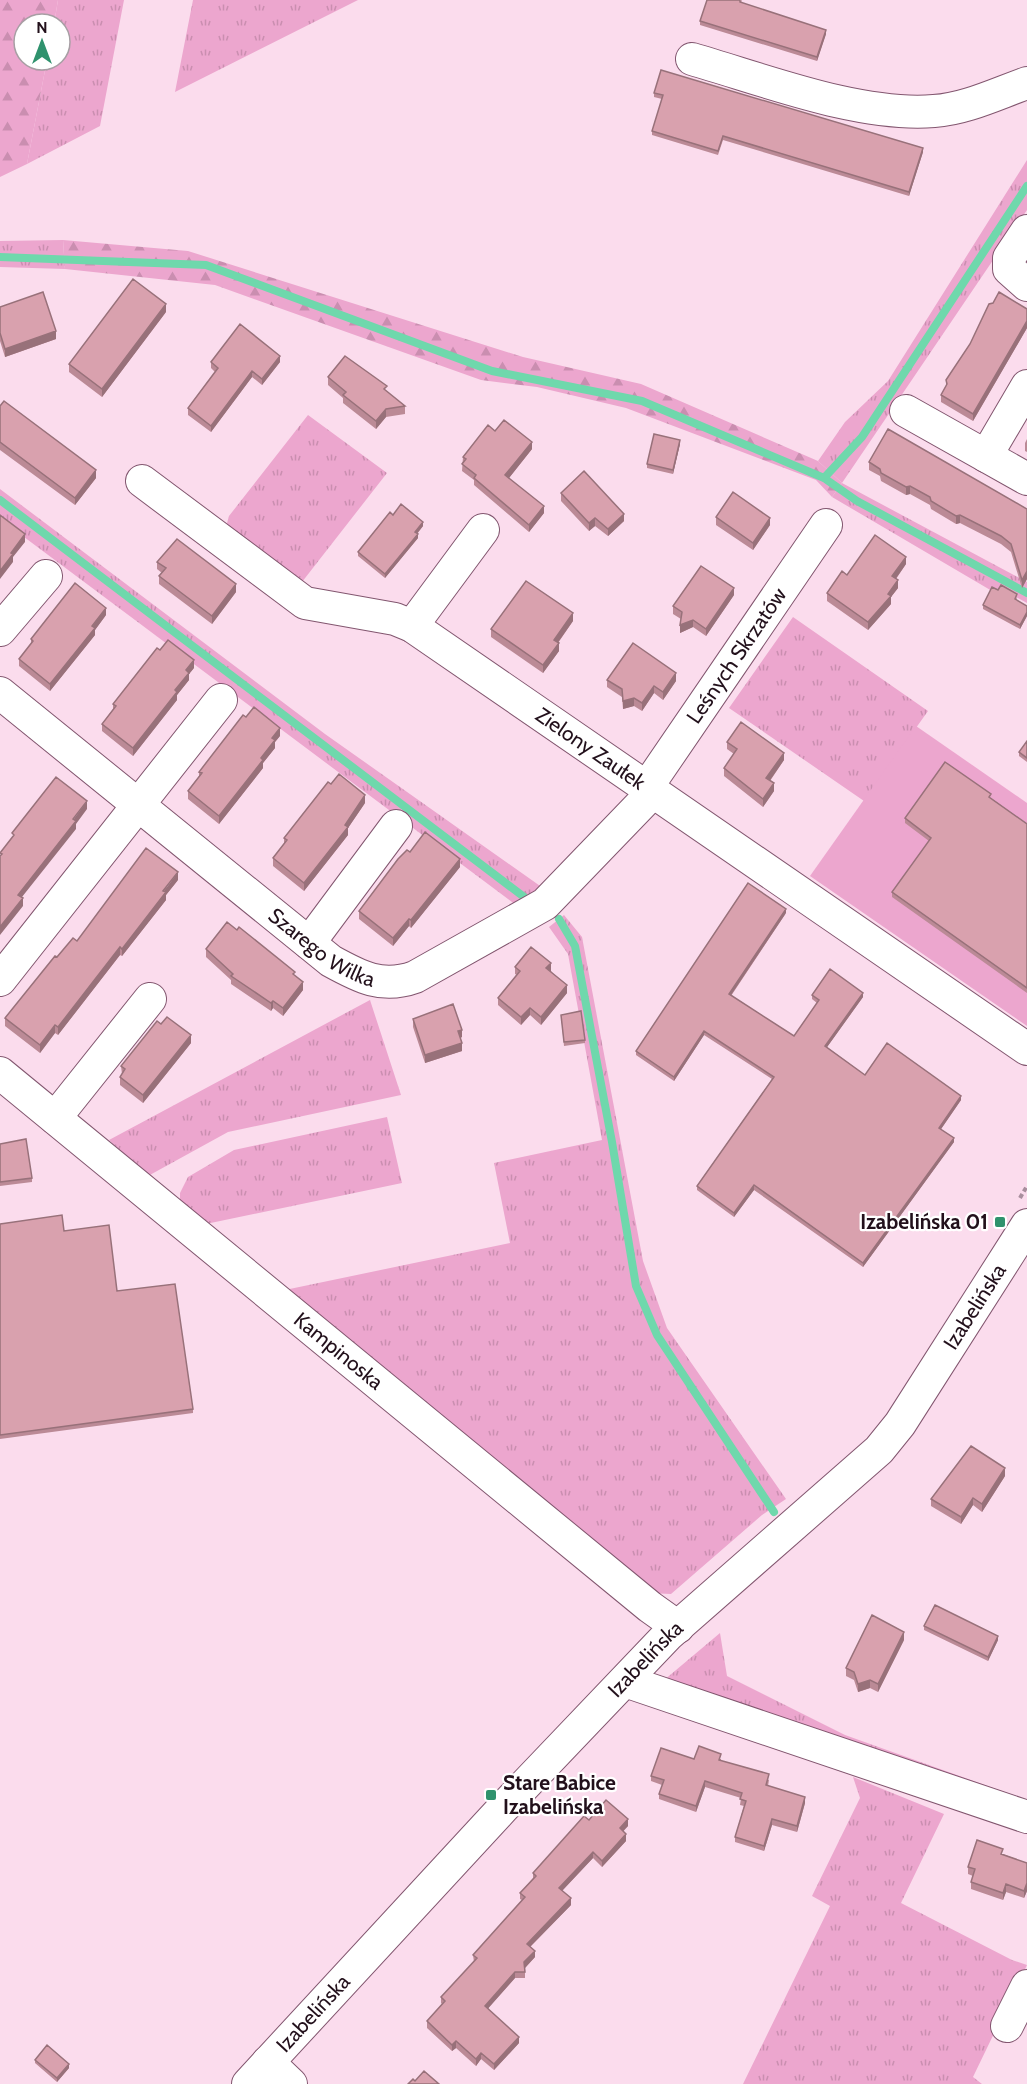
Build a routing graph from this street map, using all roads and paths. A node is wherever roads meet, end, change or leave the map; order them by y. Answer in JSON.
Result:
{"nodes":[{"id":1,"x":693,"y":58,"type":"dead end"},
{"id":2,"x":1027,"y":83,"type":"edge"},
{"id":3,"x":1027,"y":231,"type":"edge"},
{"id":4,"x":1027,"y":285,"type":"edge"},
{"id":5,"x":1027,"y":386,"type":"edge"},
{"id":6,"x":906,"y":411,"type":"dead end"},
{"id":7,"x":986,"y":456,"type":"junction"},
{"id":8,"x":1027,"y":479,"type":"edge"},
{"id":9,"x":142,"y":481,"type":"dead end"},
{"id":10,"x":826,"y":525,"type":"dead end"},
{"id":11,"x":483,"y":530,"type":"dead end"},
{"id":12,"x":46,"y":576,"type":"dead end"},
{"id":13,"x":412,"y":626,"type":"junction"},
{"id":14,"x":0,"y":630,"type":"edge"},
{"id":15,"x":0,"y":693,"type":"edge"},
{"id":16,"x":221,"y":700,"type":"dead end"},
{"id":17,"x":650,"y":790,"type":"junction"},
{"id":18,"x":139,"y":806,"type":"junction"},
{"id":19,"x":396,"y":826,"type":"dead end"},
{"id":20,"x":309,"y":943,"type":"junction"},
{"id":21,"x":0,"y":980,"type":"edge"},
{"id":22,"x":150,"y":999,"type":"dead end"},
{"id":23,"x":1027,"y":1049,"type":"edge"},
{"id":24,"x":0,"y":1073,"type":"edge"},
{"id":25,"x":55,"y":1118,"type":"junction"},
{"id":26,"x":1027,"y":1225,"type":"edge"},
{"id":27,"x":678,"y":1627,"type":"junction"},
{"id":28,"x":625,"y":1681,"type":"junction"},
{"id":29,"x":1027,"y":1817,"type":"edge"},
{"id":30,"x":1027,"y":1986,"type":"edge"},
{"id":31,"x":1007,"y":2026,"type":"dead end"},
{"id":32,"x":258,"y":2073,"type":"edge"},
{"id":33,"x":291,"y":2084,"type":"edge"}],
"edges":[{"from":1,"to":2,"type":"street"},
{"from":3,"to":4,"type":"street"},
{"from":5,"to":7,"type":"street"},
{"from":6,"to":7,"type":"street"},
{"from":7,"to":8,"type":"street"},
{"from":9,"to":13,"type":"street","name":"Zielony Zaułek"},
{"from":10,"to":17,"type":"street","name":"Leśnych Skrzatów"},
{"from":11,"to":13,"type":"street"},
{"from":12,"to":14,"type":"street"},
{"from":13,"to":17,"type":"street","name":"Zielony Zaułek"},
{"from":15,"to":18,"type":"street","name":"Szarego Wilka"},
{"from":16,"to":18,"type":"street"},
{"from":17,"to":20,"type":"street","name":"Szarego Wilka"},
{"from":17,"to":23,"type":"street","name":"Zielony Zaułek"},
{"from":18,"to":20,"type":"street","name":"Szarego Wilka"},
{"from":18,"to":21,"type":"street"},
{"from":19,"to":20,"type":"street"},
{"from":22,"to":25,"type":"street"},
{"from":24,"to":25,"type":"street","name":"Kampinoska"},
{"from":25,"to":27,"type":"street","name":"Kampinoska"},
{"from":26,"to":27,"type":"street","name":"Izabelińska"},
{"from":27,"to":28,"type":"street","name":"Izabelińska"},
{"from":28,"to":29,"type":"street"},
{"from":28,"to":32,"type":"street","name":"Izabelińska"},
{"from":30,"to":31,"type":"street"},
{"from":32,"to":33,"type":"street"}]}
